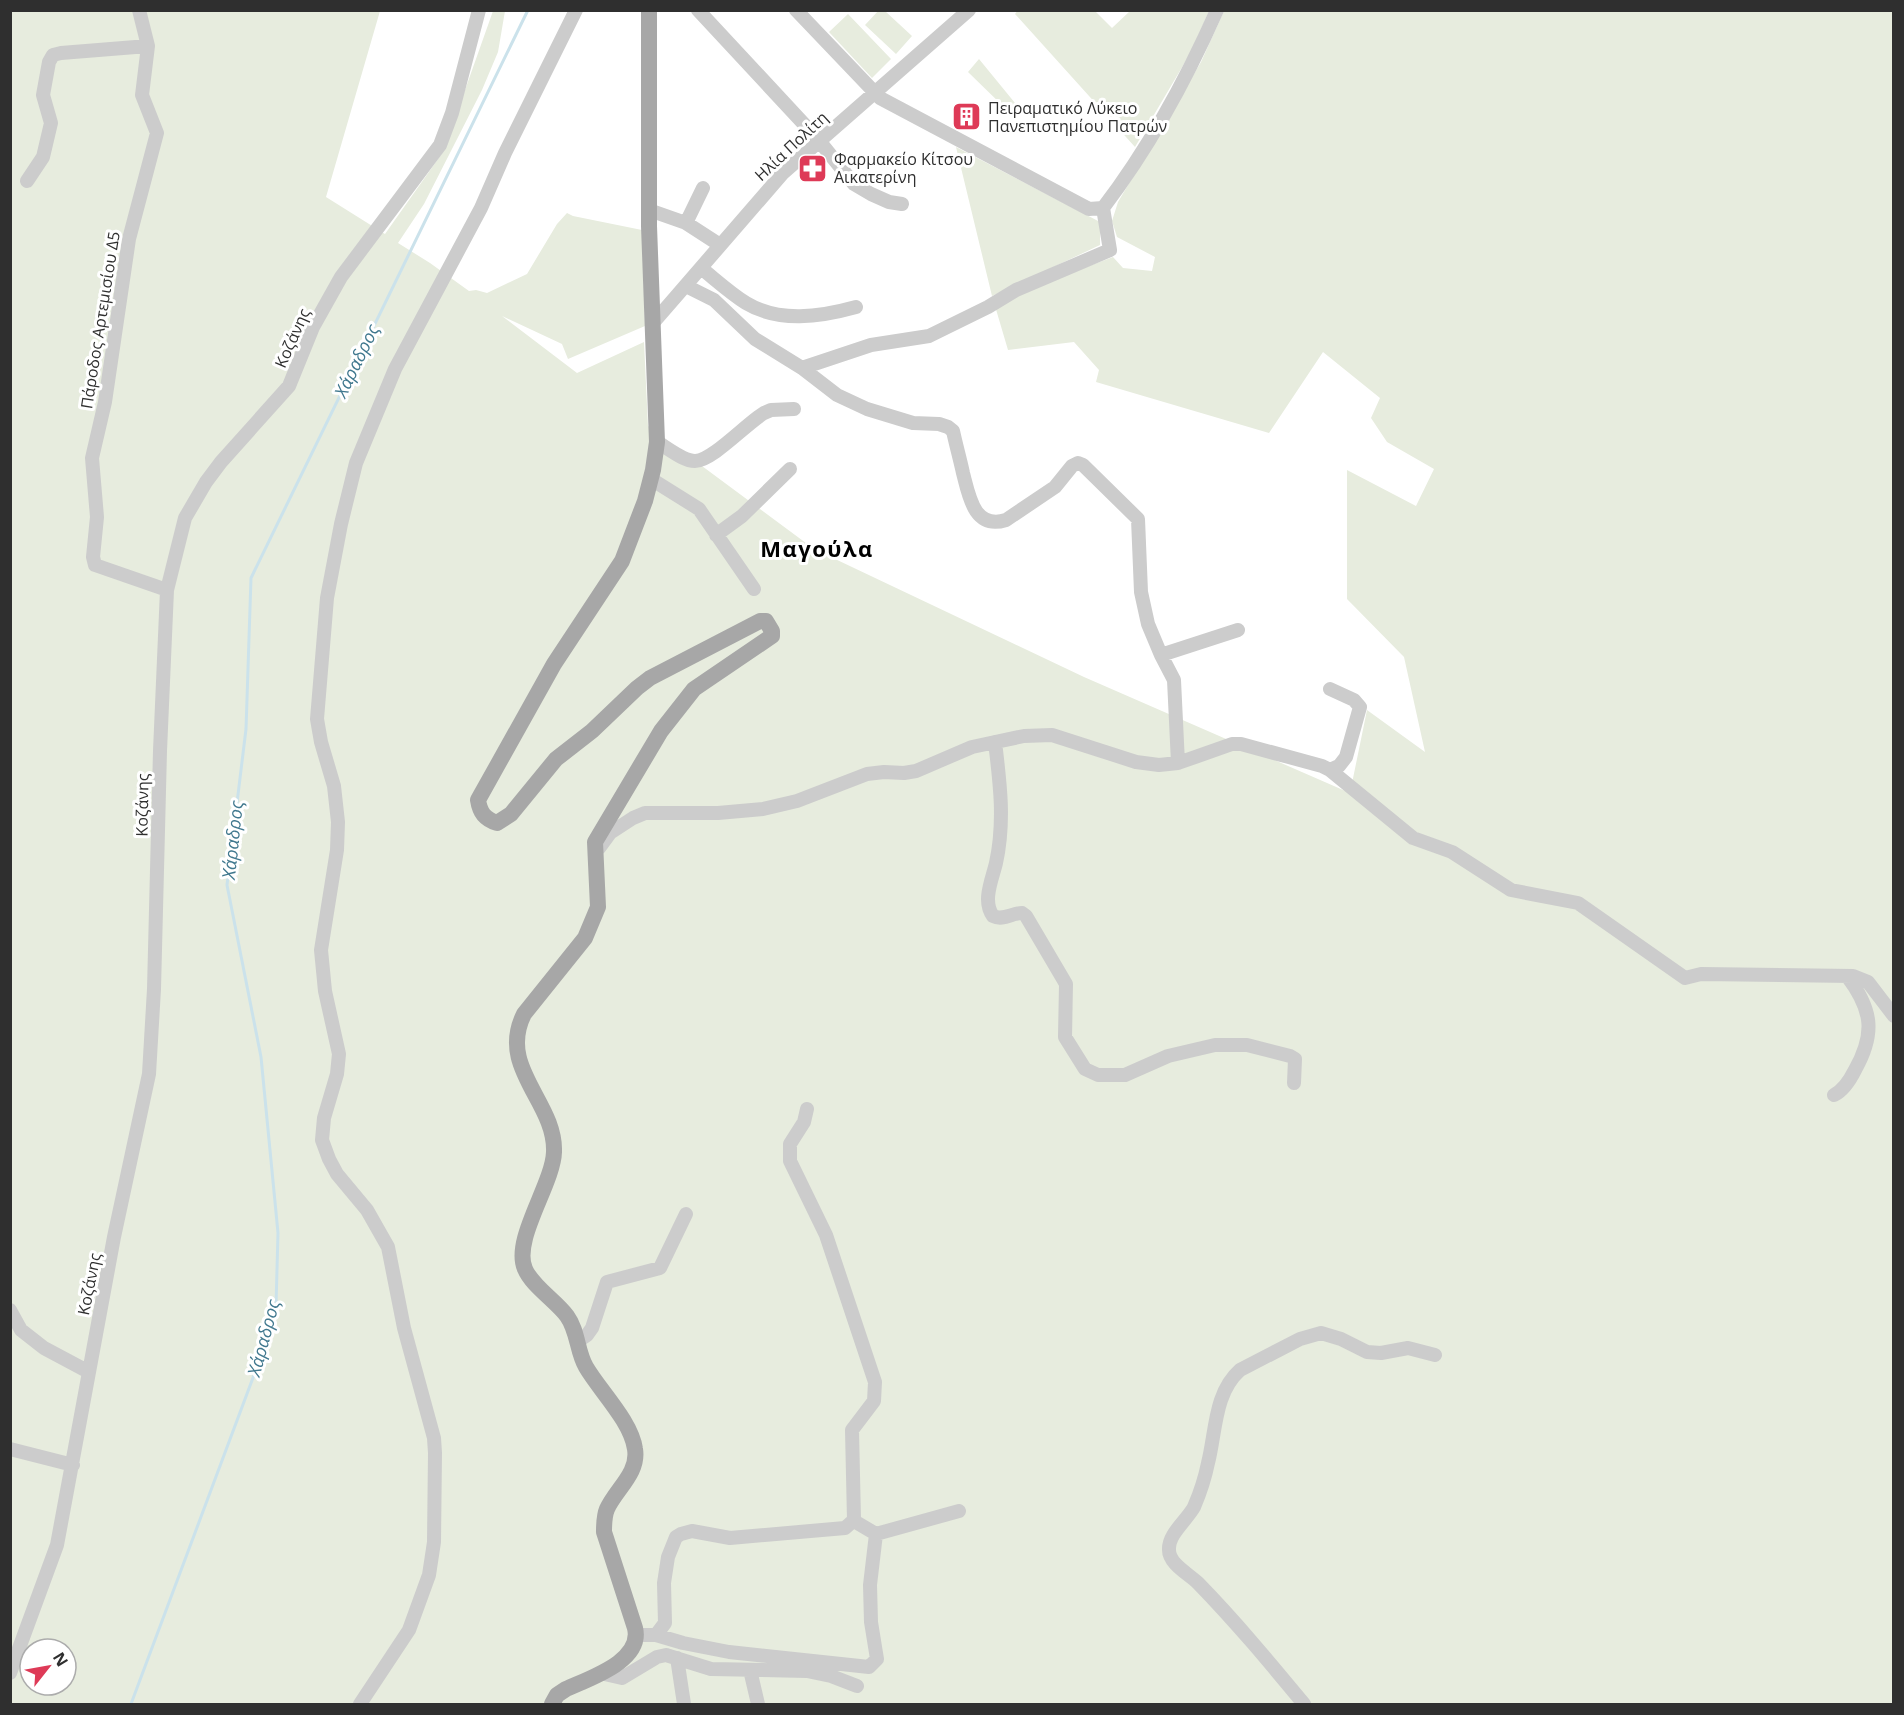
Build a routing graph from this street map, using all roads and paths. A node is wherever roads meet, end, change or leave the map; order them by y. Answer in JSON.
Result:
{"nodes":[{"id":1,"x":139,"y":10,"type":"edge"},
{"id":2,"x":479,"y":10,"type":"edge"},
{"id":3,"x":576,"y":10,"type":"edge"},
{"id":4,"x":649,"y":10,"type":"edge"},
{"id":5,"x":698,"y":10,"type":"edge"},
{"id":6,"x":796,"y":10,"type":"edge"},
{"id":7,"x":969,"y":10,"type":"edge"},
{"id":8,"x":1217,"y":10,"type":"edge"},
{"id":9,"x":148,"y":46,"type":"junction"},
{"id":10,"x":874,"y":93,"type":"junction"},
{"id":11,"x":819,"y":141,"type":"junction"},
{"id":12,"x":27,"y":181,"type":"dead end"},
{"id":13,"x":703,"y":188,"type":"dead end"},
{"id":14,"x":902,"y":204,"type":"dead end"},
{"id":15,"x":1103,"y":208,"type":"junction"},
{"id":16,"x":649,"y":210,"type":"junction"},
{"id":17,"x":686,"y":223,"type":"junction"},
{"id":18,"x":720,"y":245,"type":"junction"},
{"id":19,"x":701,"y":268,"type":"junction"},
{"id":20,"x":686,"y":286,"type":"junction"},
{"id":21,"x":856,"y":308,"type":"dead end"},
{"id":22,"x":653,"y":323,"type":"junction"},
{"id":23,"x":802,"y":368,"type":"junction"},
{"id":24,"x":794,"y":409,"type":"dead end"},
{"id":25,"x":657,"y":442,"type":"junction"},
{"id":26,"x":790,"y":469,"type":"dead end"},
{"id":27,"x":651,"y":479,"type":"junction"},
{"id":28,"x":716,"y":535,"type":"junction"},
{"id":29,"x":754,"y":589,"type":"dead end"},
{"id":30,"x":167,"y":590,"type":"junction"},
{"id":31,"x":1238,"y":630,"type":"dead end"},
{"id":32,"x":1161,"y":655,"type":"junction"},
{"id":33,"x":1330,"y":689,"type":"dead end"},
{"id":34,"x":995,"y":742,"type":"junction"},
{"id":35,"x":1178,"y":763,"type":"junction"},
{"id":36,"x":1330,"y":770,"type":"junction"},
{"id":37,"x":595,"y":854,"type":"junction"},
{"id":38,"x":1847,"y":976,"type":"junction"},
{"id":39,"x":1893,"y":1016,"type":"edge"},
{"id":40,"x":1294,"y":1083,"type":"dead end"},
{"id":41,"x":1834,"y":1095,"type":"dead end"},
{"id":42,"x":807,"y":1109,"type":"dead end"},
{"id":43,"x":686,"y":1214,"type":"dead end"},
{"id":44,"x":10,"y":1311,"type":"edge"},
{"id":45,"x":577,"y":1342,"type":"junction"},
{"id":46,"x":1435,"y":1355,"type":"dead end"},
{"id":47,"x":89,"y":1372,"type":"junction"},
{"id":48,"x":10,"y":1449,"type":"edge"},
{"id":49,"x":73,"y":1465,"type":"junction"},
{"id":50,"x":959,"y":1511,"type":"dead end"},
{"id":51,"x":854,"y":1521,"type":"junction"},
{"id":52,"x":876,"y":1534,"type":"junction"},
{"id":53,"x":637,"y":1635,"type":"junction"},
{"id":54,"x":656,"y":1635,"type":"junction"},
{"id":55,"x":677,"y":1658,"type":"junction"},
{"id":56,"x":750,"y":1670,"type":"junction"},
{"id":57,"x":600,"y":1673,"type":"junction"},
{"id":58,"x":10,"y":1674,"type":"edge"},
{"id":59,"x":857,"y":1686,"type":"dead end"},
{"id":60,"x":360,"y":1704,"type":"edge"},
{"id":61,"x":552,"y":1704,"type":"edge"},
{"id":62,"x":684,"y":1704,"type":"edge"},
{"id":63,"x":758,"y":1704,"type":"edge"},
{"id":64,"x":1304,"y":1704,"type":"edge"}],
"edges":[{"from":1,"to":9,"type":"street","name":"Πάροδος Αρτεμισίου Δ5"},
{"from":2,"to":30,"type":"street","name":"Κοζάνης"},
{"from":3,"to":60,"type":"street"},
{"from":4,"to":16,"type":"main road"},
{"from":5,"to":11,"type":"street"},
{"from":6,"to":10,"type":"street"},
{"from":7,"to":10,"type":"street","name":"Ηλία Πολίτη"},
{"from":8,"to":15,"type":"street"},
{"from":9,"to":12,"type":"street"},
{"from":9,"to":30,"type":"street","name":"Πάροδος Αρτεμισίου Δ5"},
{"from":10,"to":11,"type":"street","name":"Ηλία Πολίτη"},
{"from":10,"to":15,"type":"street"},
{"from":11,"to":14,"type":"street"},
{"from":11,"to":18,"type":"street","name":"Ηλία Πολίτη"},
{"from":13,"to":17,"type":"street"},
{"from":15,"to":23,"type":"street"},
{"from":16,"to":17,"type":"street"},
{"from":16,"to":22,"type":"main road"},
{"from":17,"to":18,"type":"street"},
{"from":18,"to":19,"type":"street","name":"Ηλία Πολίτη"},
{"from":19,"to":20,"type":"street","name":"Ηλία Πολίτη"},
{"from":19,"to":21,"type":"street"},
{"from":20,"to":22,"type":"street","name":"Ηλία Πολίτη"},
{"from":20,"to":23,"type":"street"},
{"from":22,"to":25,"type":"main road"},
{"from":23,"to":32,"type":"street"},
{"from":24,"to":25,"type":"street"},
{"from":25,"to":27,"type":"main road"},
{"from":26,"to":28,"type":"street"},
{"from":27,"to":28,"type":"street"},
{"from":27,"to":37,"type":"main road"},
{"from":28,"to":29,"type":"street"},
{"from":30,"to":47,"type":"street","name":"Κοζάνης"},
{"from":31,"to":32,"type":"street"},
{"from":32,"to":35,"type":"street"},
{"from":33,"to":36,"type":"street"},
{"from":34,"to":35,"type":"street"},
{"from":34,"to":37,"type":"street"},
{"from":34,"to":40,"type":"street"},
{"from":35,"to":36,"type":"street"},
{"from":36,"to":38,"type":"street"},
{"from":37,"to":45,"type":"main road"},
{"from":38,"to":39,"type":"street"},
{"from":38,"to":41,"type":"street"},
{"from":42,"to":51,"type":"street"},
{"from":43,"to":45,"type":"street"},
{"from":44,"to":47,"type":"street"},
{"from":45,"to":53,"type":"main road"},
{"from":46,"to":64,"type":"street"},
{"from":47,"to":49,"type":"street","name":"Κοζάνης"},
{"from":48,"to":49,"type":"street"},
{"from":49,"to":58,"type":"street","name":"Κοζάνης"},
{"from":50,"to":52,"type":"street"},
{"from":51,"to":52,"type":"street"},
{"from":51,"to":54,"type":"street"},
{"from":52,"to":54,"type":"street"},
{"from":53,"to":54,"type":"street"},
{"from":53,"to":57,"type":"main road"},
{"from":55,"to":56,"type":"street"},
{"from":55,"to":57,"type":"street"},
{"from":55,"to":62,"type":"street"},
{"from":56,"to":59,"type":"street"},
{"from":56,"to":63,"type":"street"},
{"from":57,"to":61,"type":"main road"}]}
